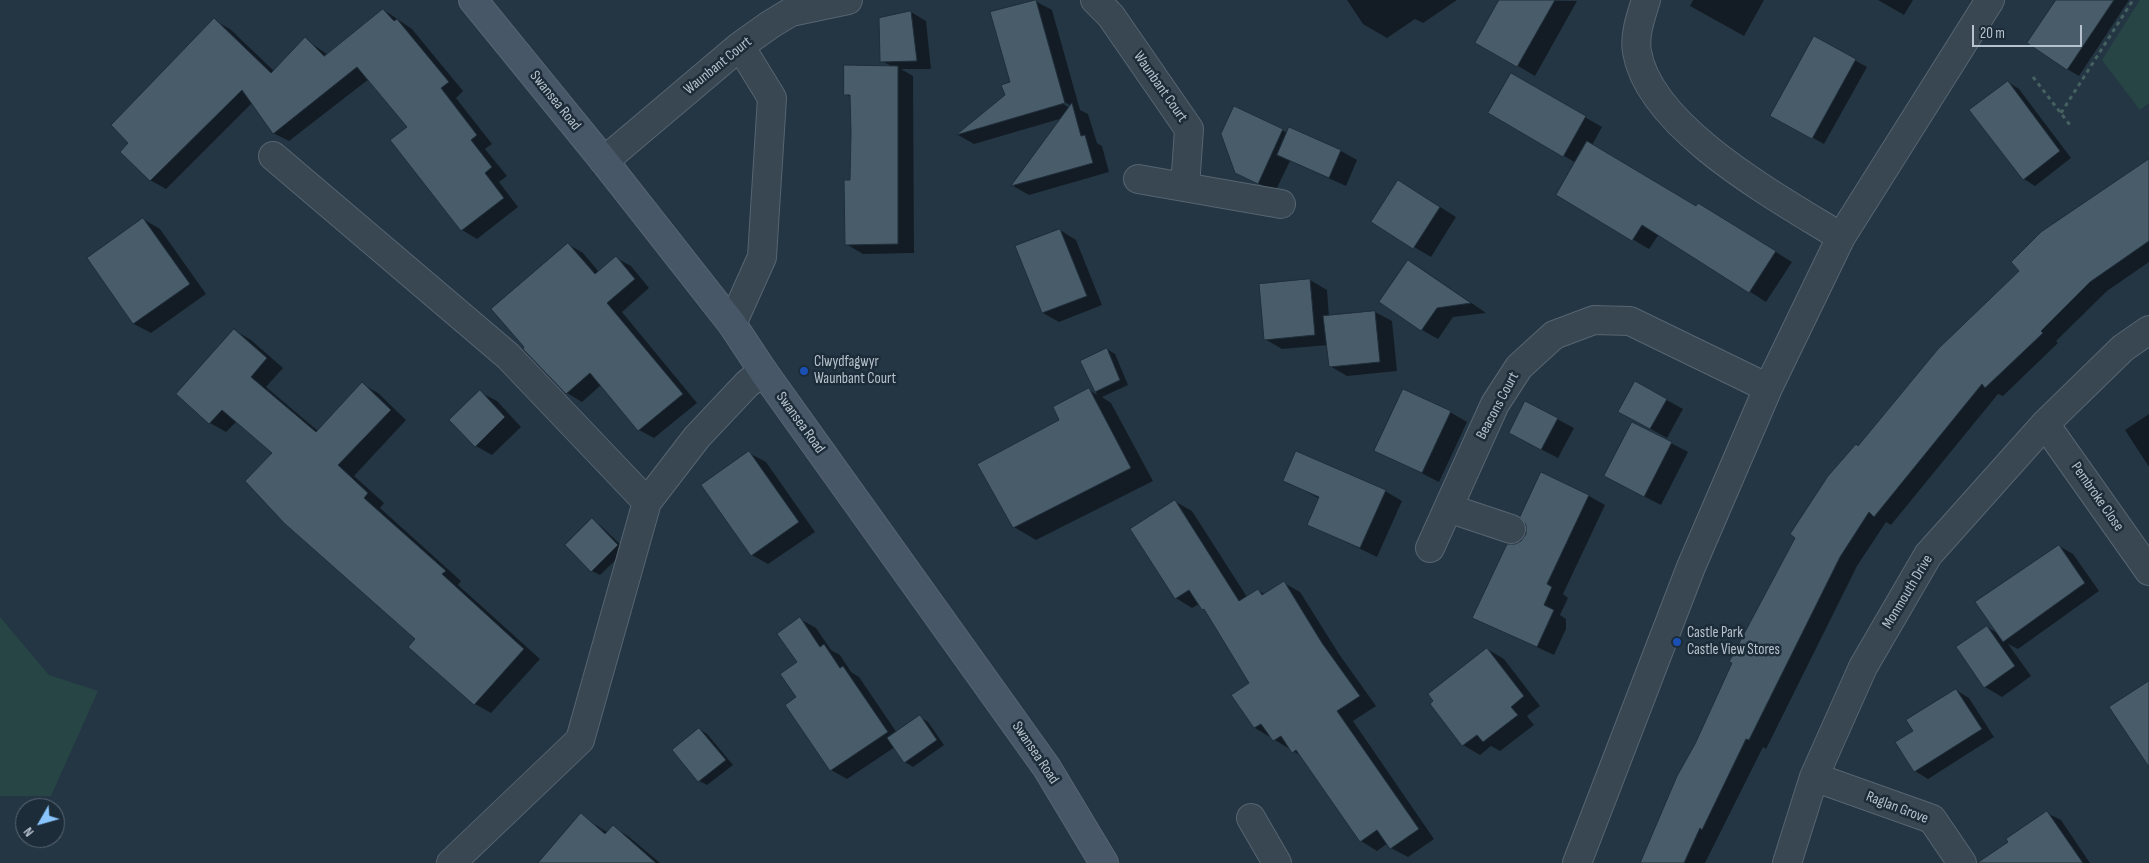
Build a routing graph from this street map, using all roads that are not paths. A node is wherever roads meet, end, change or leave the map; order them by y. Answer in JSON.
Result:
{"nodes":[{"id":1,"x":473,"y":0,"type":"edge"},
{"id":2,"x":848,"y":0,"type":"edge"},
{"id":3,"x":1095,"y":0,"type":"edge"},
{"id":4,"x":1646,"y":0,"type":"edge"},
{"id":5,"x":1990,"y":0,"type":"edge"},
{"id":6,"x":791,"y":6,"type":"edge"},
{"id":7,"x":740,"y":46,"type":"junction"},
{"id":8,"x":273,"y":156,"type":"dead end"},
{"id":9,"x":604,"y":161,"type":"junction"},
{"id":10,"x":1138,"y":179,"type":"dead end"},
{"id":11,"x":1185,"y":187,"type":"junction"},
{"id":12,"x":1281,"y":204,"type":"dead end"},
{"id":13,"x":1841,"y":237,"type":"junction"},
{"id":14,"x":732,"y":324,"type":"junction"},
{"id":15,"x":2149,"y":330,"type":"edge"},
{"id":16,"x":763,"y":371,"type":"junction"},
{"id":17,"x":1768,"y":388,"type":"junction"},
{"id":18,"x":2045,"y":424,"type":"junction"},
{"id":19,"x":647,"y":502,"type":"junction"},
{"id":20,"x":1448,"y":508,"type":"junction"},
{"id":21,"x":1511,"y":529,"type":"dead end"},
{"id":22,"x":1430,"y":548,"type":"dead end"},
{"id":23,"x":2149,"y":570,"type":"edge"},
{"id":24,"x":1814,"y":777,"type":"junction"},
{"id":25,"x":1250,"y":818,"type":"dead end"},
{"id":26,"x":451,"y":863,"type":"edge"},
{"id":27,"x":1104,"y":863,"type":"edge"},
{"id":28,"x":1277,"y":863,"type":"edge"},
{"id":29,"x":1577,"y":863,"type":"edge"},
{"id":30,"x":1787,"y":863,"type":"edge"},
{"id":31,"x":1962,"y":863,"type":"edge"}],
"edges":[{"from":1,"to":9,"type":"street","name":"Swansea Road"},
{"from":2,"to":6,"type":"street","name":"Waunbant Court"},
{"from":3,"to":11,"type":"street","name":"Waunbant Court"},
{"from":4,"to":13,"type":"street"},
{"from":5,"to":13,"type":"street"},
{"from":6,"to":7,"type":"street","name":"Waunbant Court"},
{"from":7,"to":9,"type":"street","name":"Waunbant Court"},
{"from":7,"to":14,"type":"street"},
{"from":8,"to":19,"type":"street"},
{"from":9,"to":14,"type":"street","name":"Swansea Road"},
{"from":10,"to":11,"type":"street"},
{"from":11,"to":12,"type":"street"},
{"from":13,"to":17,"type":"street"},
{"from":14,"to":16,"type":"street","name":"Swansea Road"},
{"from":15,"to":18,"type":"street","name":"Monmouth Drive"},
{"from":16,"to":19,"type":"street"},
{"from":16,"to":27,"type":"street","name":"Swansea Road"},
{"from":17,"to":20,"type":"street","name":"Beacons Court"},
{"from":17,"to":29,"type":"street"},
{"from":18,"to":23,"type":"street","name":"Pembroke Close"},
{"from":18,"to":24,"type":"street","name":"Monmouth Drive"},
{"from":19,"to":26,"type":"street"},
{"from":20,"to":21,"type":"street"},
{"from":20,"to":22,"type":"street","name":"Beacons Court"},
{"from":24,"to":30,"type":"street","name":"Monmouth Drive"},
{"from":24,"to":31,"type":"street","name":"Raglan Grove"},
{"from":25,"to":28,"type":"street"}]}
